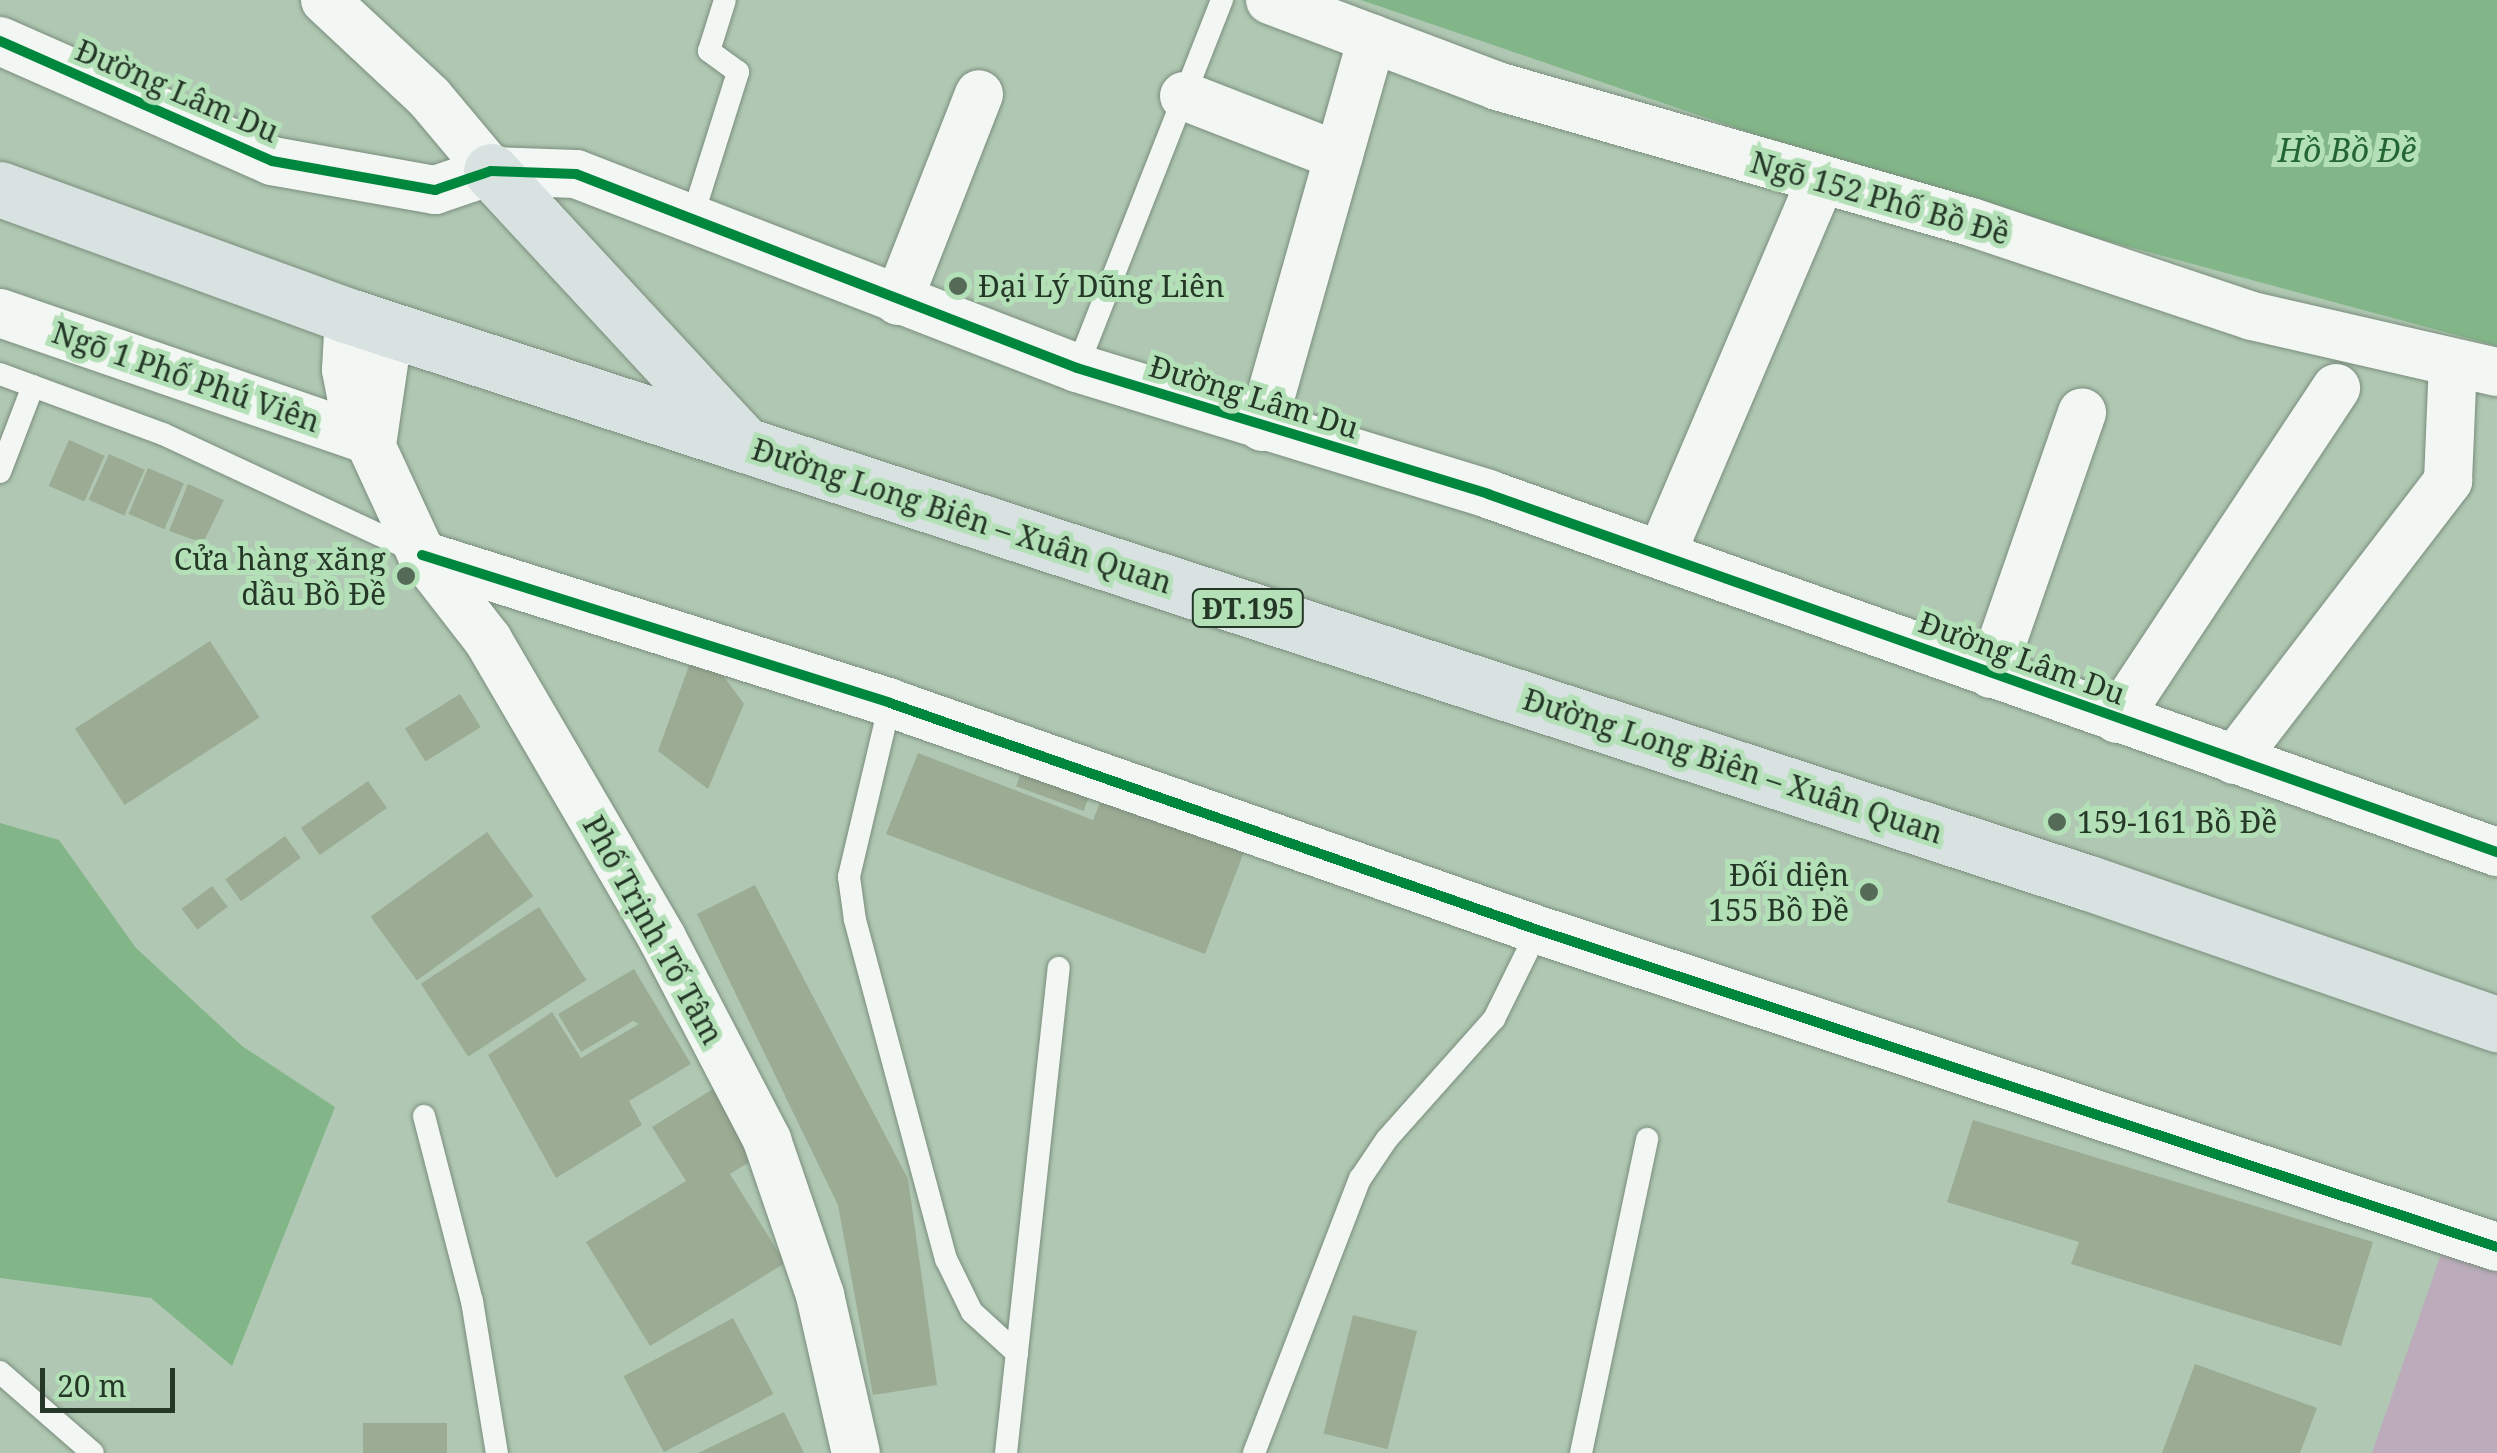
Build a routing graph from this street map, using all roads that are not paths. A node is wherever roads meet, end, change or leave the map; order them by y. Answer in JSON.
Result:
{"nodes":[{"id":1,"x":325,"y":0,"type":"edge"},
{"id":2,"x":725,"y":0,"type":"edge"},
{"id":3,"x":1222,"y":0,"type":"edge"},
{"id":4,"x":1270,"y":0,"type":"edge"},
{"id":5,"x":1372,"y":38,"type":"junction"},
{"id":6,"x":0,"y":41,"type":"edge"},
{"id":7,"x":978,"y":94,"type":"dead end"},
{"id":8,"x":1184,"y":96,"type":"junction"},
{"id":9,"x":1338,"y":156,"type":"junction"},
{"id":10,"x":491,"y":171,"type":"junction"},
{"id":11,"x":1821,"y":180,"type":"junction"},
{"id":12,"x":0,"y":188,"type":"edge"},
{"id":13,"x":693,"y":215,"type":"junction"},
{"id":14,"x":898,"y":301,"type":"junction"},
{"id":15,"x":0,"y":313,"type":"edge"},
{"id":16,"x":369,"y":323,"type":"junction"},
{"id":17,"x":1077,"y":368,"type":"junction"},
{"id":18,"x":2475,"y":368,"type":"edge"},
{"id":19,"x":0,"y":374,"type":"edge"},
{"id":20,"x":32,"y":386,"type":"junction"},
{"id":21,"x":2336,"y":388,"type":"dead end"},
{"id":22,"x":2082,"y":412,"type":"dead end"},
{"id":23,"x":1262,"y":427,"type":"junction"},
{"id":24,"x":372,"y":441,"type":"junction"},
{"id":25,"x":746,"y":447,"type":"junction"},
{"id":26,"x":0,"y":472,"type":"edge"},
{"id":27,"x":422,"y":554,"type":"junction"},
{"id":28,"x":1661,"y":556,"type":"junction"},
{"id":29,"x":1991,"y":674,"type":"junction"},
{"id":30,"x":890,"y":703,"type":"junction"},
{"id":31,"x":2117,"y":719,"type":"junction"},
{"id":32,"x":2234,"y":760,"type":"junction"},
{"id":33,"x":2497,"y":852,"type":"edge"},
{"id":34,"x":1538,"y":930,"type":"junction"},
{"id":35,"x":1058,"y":968,"type":"dead end"},
{"id":36,"x":2497,"y":1024,"type":"edge"},
{"id":37,"x":424,"y":1116,"type":"dead end"},
{"id":38,"x":1647,"y":1139,"type":"dead end"},
{"id":39,"x":2497,"y":1248,"type":"edge"},
{"id":40,"x":1017,"y":1353,"type":"junction"},
{"id":41,"x":0,"y":1372,"type":"edge"},
{"id":42,"x":93,"y":1453,"type":"edge"},
{"id":43,"x":497,"y":1453,"type":"edge"},
{"id":44,"x":856,"y":1453,"type":"edge"},
{"id":45,"x":1006,"y":1453,"type":"edge"},
{"id":46,"x":1254,"y":1453,"type":"edge"},
{"id":47,"x":1581,"y":1453,"type":"edge"}],
"edges":[{"from":1,"to":10,"type":"street"},
{"from":2,"to":13,"type":"lane"},
{"from":3,"to":8,"type":"lane"},
{"from":4,"to":5,"type":"street","name":"Ngõ 152 Phố Bồ Đề"},
{"from":5,"to":9,"type":"street"},
{"from":5,"to":11,"type":"street","name":"Ngõ 152 Phố Bồ Đề"},
{"from":6,"to":10,"type":"street","name":"Đường Lâm Du"},
{"from":7,"to":14,"type":"street"},
{"from":8,"to":9,"type":"street"},
{"from":8,"to":17,"type":"lane"},
{"from":9,"to":23,"type":"street"},
{"from":10,"to":13,"type":"street","name":"Đường Lâm Du"},
{"from":10,"to":25,"type":"main road"},
{"from":11,"to":18,"type":"street","name":"Ngõ 152 Phố Bồ Đề"},
{"from":11,"to":28,"type":"street"},
{"from":12,"to":16,"type":"main road","name":"Đường Long Biên – Xuân Quan","number":"ĐT.195"},
{"from":13,"to":14,"type":"street","name":"Đường Lâm Du"},
{"from":14,"to":17,"type":"street","name":"Đường Lâm Du"},
{"from":15,"to":24,"type":"street","name":"Ngõ 1 Phố Phú Viên"},
{"from":16,"to":24,"type":"street"},
{"from":16,"to":25,"type":"main road","name":"Đường Long Biên – Xuân Quan","number":"ĐT.195"},
{"from":17,"to":23,"type":"street","name":"Đường Lâm Du"},
{"from":18,"to":32,"type":"street"},
{"from":19,"to":20,"type":"lane"},
{"from":20,"to":26,"type":"lane"},
{"from":20,"to":27,"type":"lane"},
{"from":21,"to":31,"type":"street"},
{"from":22,"to":29,"type":"street"},
{"from":23,"to":28,"type":"street","name":"Đường Lâm Du"},
{"from":24,"to":27,"type":"street","name":"Phố Trịnh Tố Tâm"},
{"from":25,"to":36,"type":"main road","name":"Đường Long Biên – Xuân Quan","number":"ĐT.195"},
{"from":27,"to":30,"type":"street"},
{"from":27,"to":44,"type":"street","name":"Phố Trịnh Tố Tâm"},
{"from":28,"to":29,"type":"street","name":"Đường Lâm Du"},
{"from":29,"to":31,"type":"street","name":"Đường Lâm Du"},
{"from":30,"to":34,"type":"street"},
{"from":30,"to":40,"type":"lane"},
{"from":31,"to":32,"type":"street","name":"Đường Lâm Du"},
{"from":32,"to":33,"type":"street","name":"Đường Lâm Du"},
{"from":34,"to":39,"type":"street"},
{"from":34,"to":46,"type":"lane"},
{"from":35,"to":40,"type":"lane"},
{"from":37,"to":43,"type":"lane"},
{"from":38,"to":47,"type":"lane"},
{"from":40,"to":45,"type":"lane"},
{"from":41,"to":42,"type":"lane"}]}
